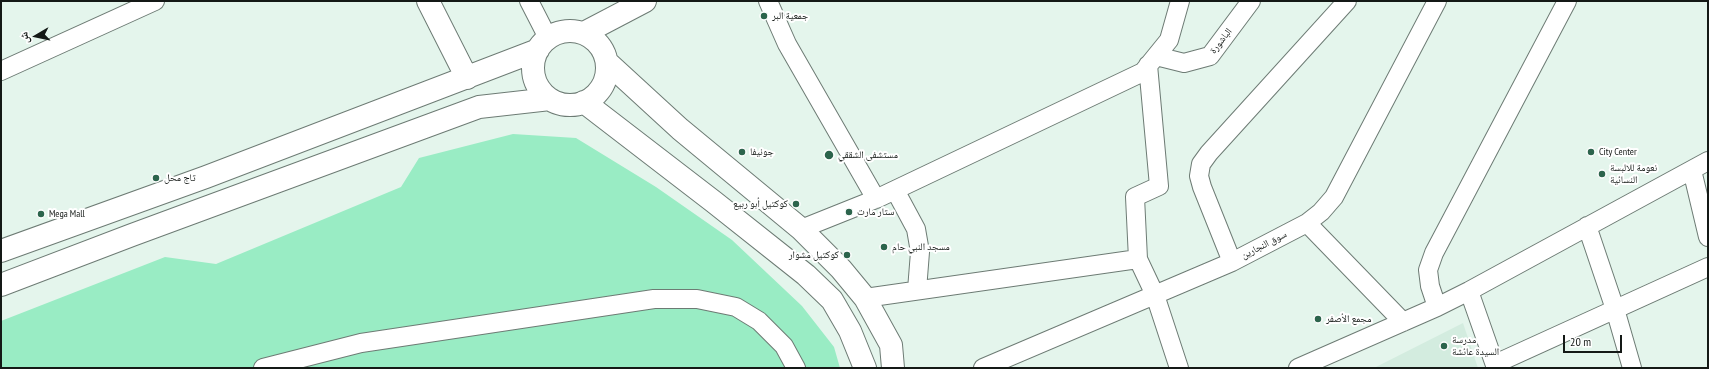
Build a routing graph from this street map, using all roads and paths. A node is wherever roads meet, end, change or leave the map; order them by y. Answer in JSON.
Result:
{"nodes":[{"id":1,"x":155,"y":1,"type":"edge"},
{"id":2,"x":428,"y":1,"type":"edge"},
{"id":3,"x":528,"y":1,"type":"edge"},
{"id":4,"x":645,"y":1,"type":"edge"},
{"id":5,"x":768,"y":1,"type":"edge"},
{"id":6,"x":1180,"y":1,"type":"edge"},
{"id":7,"x":1251,"y":1,"type":"edge"},
{"id":8,"x":1347,"y":1,"type":"edge"},
{"id":9,"x":1437,"y":1,"type":"edge"},
{"id":10,"x":1567,"y":1,"type":"edge"},
{"id":11,"x":584,"y":33,"type":"junction"},
{"id":12,"x":543,"y":44,"type":"junction"},
{"id":13,"x":1152,"y":61,"type":"junction"},
{"id":14,"x":606,"y":62,"type":"junction"},
{"id":15,"x":1,"y":71,"type":"edge"},
{"id":16,"x":467,"y":78,"type":"junction"},
{"id":17,"x":550,"y":99,"type":"junction"},
{"id":18,"x":584,"y":102,"type":"junction"},
{"id":19,"x":1708,"y":161,"type":"edge"},
{"id":20,"x":1692,"y":170,"type":"junction"},
{"id":21,"x":895,"y":190,"type":"junction"},
{"id":22,"x":876,"y":199,"type":"junction"},
{"id":23,"x":1307,"y":223,"type":"junction"},
{"id":24,"x":1588,"y":226,"type":"junction"},
{"id":25,"x":801,"y":229,"type":"junction"},
{"id":26,"x":1708,"y":237,"type":"edge"},
{"id":27,"x":1,"y":252,"type":"edge"},
{"id":28,"x":1138,"y":259,"type":"junction"},
{"id":29,"x":1232,"y":262,"type":"junction"},
{"id":30,"x":1708,"y":267,"type":"edge"},
{"id":31,"x":1,"y":285,"type":"edge"},
{"id":32,"x":917,"y":290,"type":"junction"},
{"id":33,"x":1470,"y":291,"type":"junction"},
{"id":34,"x":1155,"y":295,"type":"junction"},
{"id":35,"x":865,"y":298,"type":"junction"},
{"id":36,"x":1437,"y":307,"type":"junction"},
{"id":37,"x":1615,"y":309,"type":"junction"},
{"id":38,"x":1403,"y":322,"type":"junction"},
{"id":39,"x":1496,"y":366,"type":"edge"},
{"id":40,"x":263,"y":368,"type":"edge"},
{"id":41,"x":796,"y":368,"type":"edge"},
{"id":42,"x":865,"y":368,"type":"edge"},
{"id":43,"x":893,"y":368,"type":"edge"},
{"id":44,"x":983,"y":368,"type":"edge"},
{"id":45,"x":1179,"y":368,"type":"edge"},
{"id":46,"x":1298,"y":368,"type":"edge"},
{"id":47,"x":1632,"y":368,"type":"edge"}],
"edges":[{"from":1,"to":15,"type":"street"},
{"from":2,"to":16,"type":"main road"},
{"from":3,"to":12,"type":"street"},
{"from":4,"to":11,"type":"main road"},
{"from":5,"to":22,"type":"street"},
{"from":6,"to":13,"type":"street"},
{"from":7,"to":13,"type":"street","name":"الباشورة"},
{"from":8,"to":29,"type":"street"},
{"from":9,"to":23,"type":"street","name":"سوق النجارين"},
{"from":10,"to":36,"type":"street"},
{"from":11,"to":12,"type":"main road"},
{"from":11,"to":14,"type":"main road"},
{"from":12,"to":16,"type":"main road"},
{"from":12,"to":17,"type":"main road"},
{"from":13,"to":21,"type":"street"},
{"from":13,"to":28,"type":"street"},
{"from":14,"to":18,"type":"main road"},
{"from":14,"to":25,"type":"main road"},
{"from":16,"to":27,"type":"main road"},
{"from":17,"to":18,"type":"main road"},
{"from":17,"to":31,"type":"main road"},
{"from":18,"to":42,"type":"main road"},
{"from":19,"to":20,"type":"street"},
{"from":20,"to":24,"type":"street"},
{"from":20,"to":26,"type":"street"},
{"from":21,"to":22,"type":"street"},
{"from":21,"to":32,"type":"street"},
{"from":22,"to":25,"type":"street"},
{"from":23,"to":29,"type":"street","name":"سوق النجارين"},
{"from":23,"to":38,"type":"street"},
{"from":24,"to":33,"type":"street"},
{"from":24,"to":37,"type":"street"},
{"from":25,"to":35,"type":"main road"},
{"from":28,"to":32,"type":"street"},
{"from":28,"to":34,"type":"street"},
{"from":29,"to":34,"type":"street","name":"سوق النجارين"},
{"from":30,"to":37,"type":"street"},
{"from":32,"to":35,"type":"street"},
{"from":33,"to":36,"type":"street"},
{"from":33,"to":39,"type":"street"},
{"from":34,"to":44,"type":"street","name":"سوق النجارين"},
{"from":34,"to":45,"type":"street"},
{"from":35,"to":43,"type":"main road"},
{"from":36,"to":38,"type":"street"},
{"from":37,"to":39,"type":"street"},
{"from":37,"to":47,"type":"street"},
{"from":38,"to":46,"type":"street"},
{"from":40,"to":41,"type":"street"}]}
